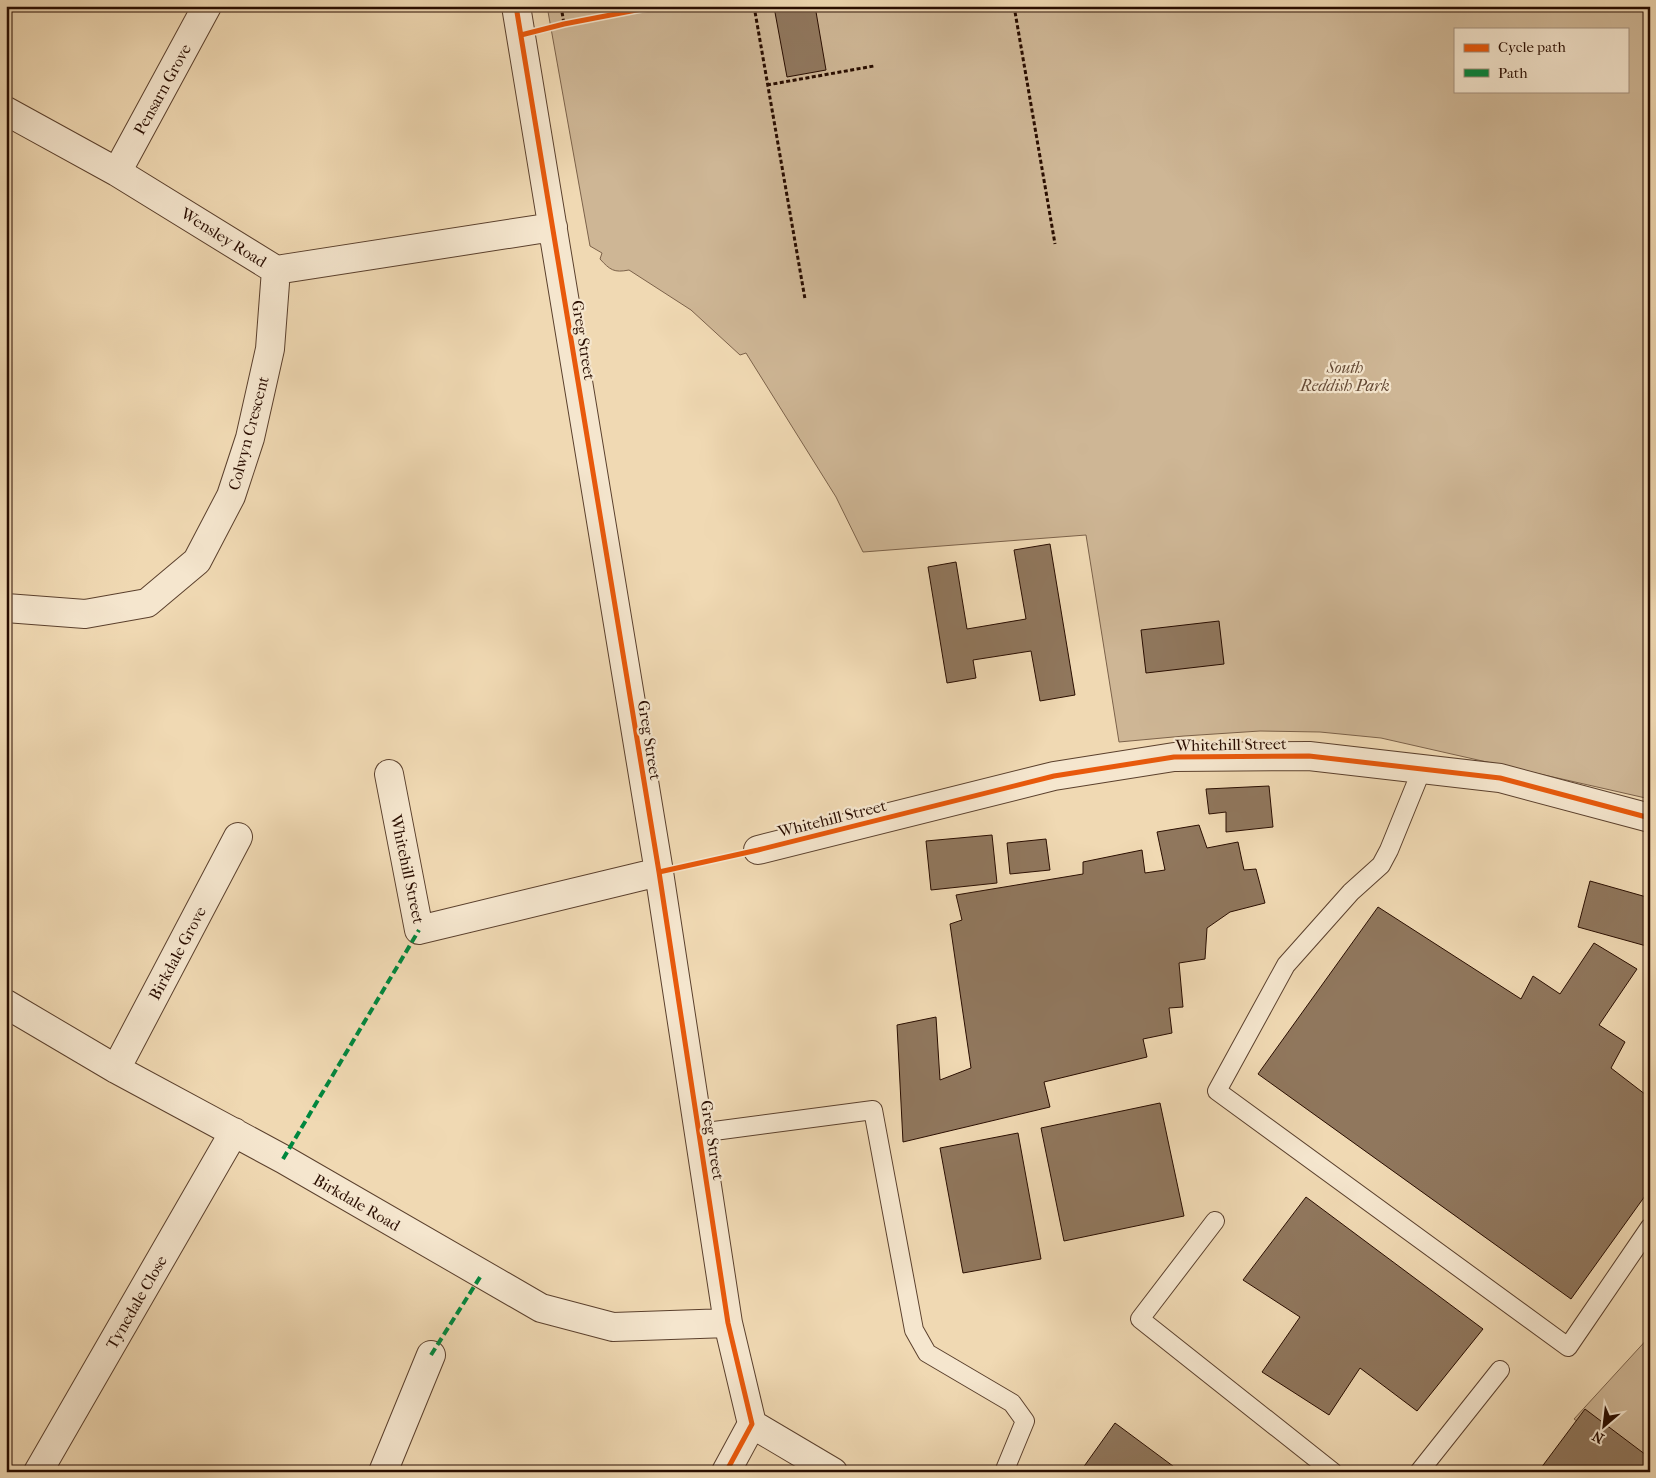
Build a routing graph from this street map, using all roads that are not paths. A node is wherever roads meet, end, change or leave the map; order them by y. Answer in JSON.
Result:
{"nodes":[{"id":1,"x":207,"y":6,"type":"edge"},
{"id":2,"x":516,"y":6,"type":"edge"},
{"id":3,"x":6,"y":110,"type":"edge"},
{"id":4,"x":117,"y":172,"type":"junction"},
{"id":5,"x":553,"y":227,"type":"junction"},
{"id":6,"x":276,"y":270,"type":"junction"},
{"id":7,"x":6,"y":608,"type":"edge"},
{"id":8,"x":1422,"y":769,"type":"junction"},
{"id":9,"x":389,"y":774,"type":"dead end"},
{"id":10,"x":1650,"y":818,"type":"edge"},
{"id":11,"x":238,"y":837,"type":"dead end"},
{"id":12,"x":758,"y":850,"type":"dead end"},
{"id":13,"x":659,"y":872,"type":"junction"},
{"id":14,"x":6,"y":1004,"type":"edge"},
{"id":15,"x":116,"y":1069,"type":"junction"},
{"id":16,"x":234,"y":1132,"type":"junction"},
{"id":17,"x":699,"y":1133,"type":"junction"},
{"id":18,"x":1215,"y":1221,"type":"dead end"},
{"id":19,"x":1650,"y":1227,"type":"edge"},
{"id":20,"x":728,"y":1322,"type":"junction"},
{"id":21,"x":431,"y":1355,"type":"dead end"},
{"id":22,"x":1500,"y":1370,"type":"dead end"},
{"id":23,"x":752,"y":1424,"type":"junction"},
{"id":24,"x":38,"y":1472,"type":"edge"},
{"id":25,"x":383,"y":1472,"type":"edge"},
{"id":26,"x":726,"y":1472,"type":"edge"},
{"id":27,"x":832,"y":1472,"type":"edge"},
{"id":28,"x":1004,"y":1472,"type":"edge"},
{"id":29,"x":1333,"y":1472,"type":"edge"},
{"id":30,"x":1419,"y":1472,"type":"edge"}],
"edges":[{"from":1,"to":4,"type":"street","name":"Pensarn Grove"},
{"from":2,"to":5,"type":"street","name":"Greg Street"},
{"from":3,"to":4,"type":"street","name":"Wensley Road"},
{"from":4,"to":6,"type":"street","name":"Wensley Road"},
{"from":5,"to":6,"type":"street","name":"Wensley Road"},
{"from":5,"to":13,"type":"street","name":"Greg Street"},
{"from":6,"to":7,"type":"street","name":"Colwyn Crescent"},
{"from":8,"to":10,"type":"street","name":"Whitehill Street"},
{"from":8,"to":12,"type":"street","name":"Whitehill Street"},
{"from":8,"to":19,"type":"lane"},
{"from":9,"to":13,"type":"street","name":"Whitehill Street"},
{"from":11,"to":15,"type":"street","name":"Birkdale Grove"},
{"from":13,"to":17,"type":"street","name":"Greg Street"},
{"from":14,"to":15,"type":"street","name":"Birkdale Road"},
{"from":15,"to":16,"type":"street","name":"Birkdale Road"},
{"from":16,"to":20,"type":"street","name":"Birkdale Road"},
{"from":16,"to":24,"type":"street","name":"Tynedale Close"},
{"from":17,"to":20,"type":"street","name":"Greg Street"},
{"from":17,"to":28,"type":"lane"},
{"from":18,"to":29,"type":"lane"},
{"from":20,"to":23,"type":"street","name":"Greg Street"},
{"from":21,"to":25,"type":"street"},
{"from":22,"to":30,"type":"lane"},
{"from":23,"to":26,"type":"street"},
{"from":23,"to":27,"type":"street"}]}
